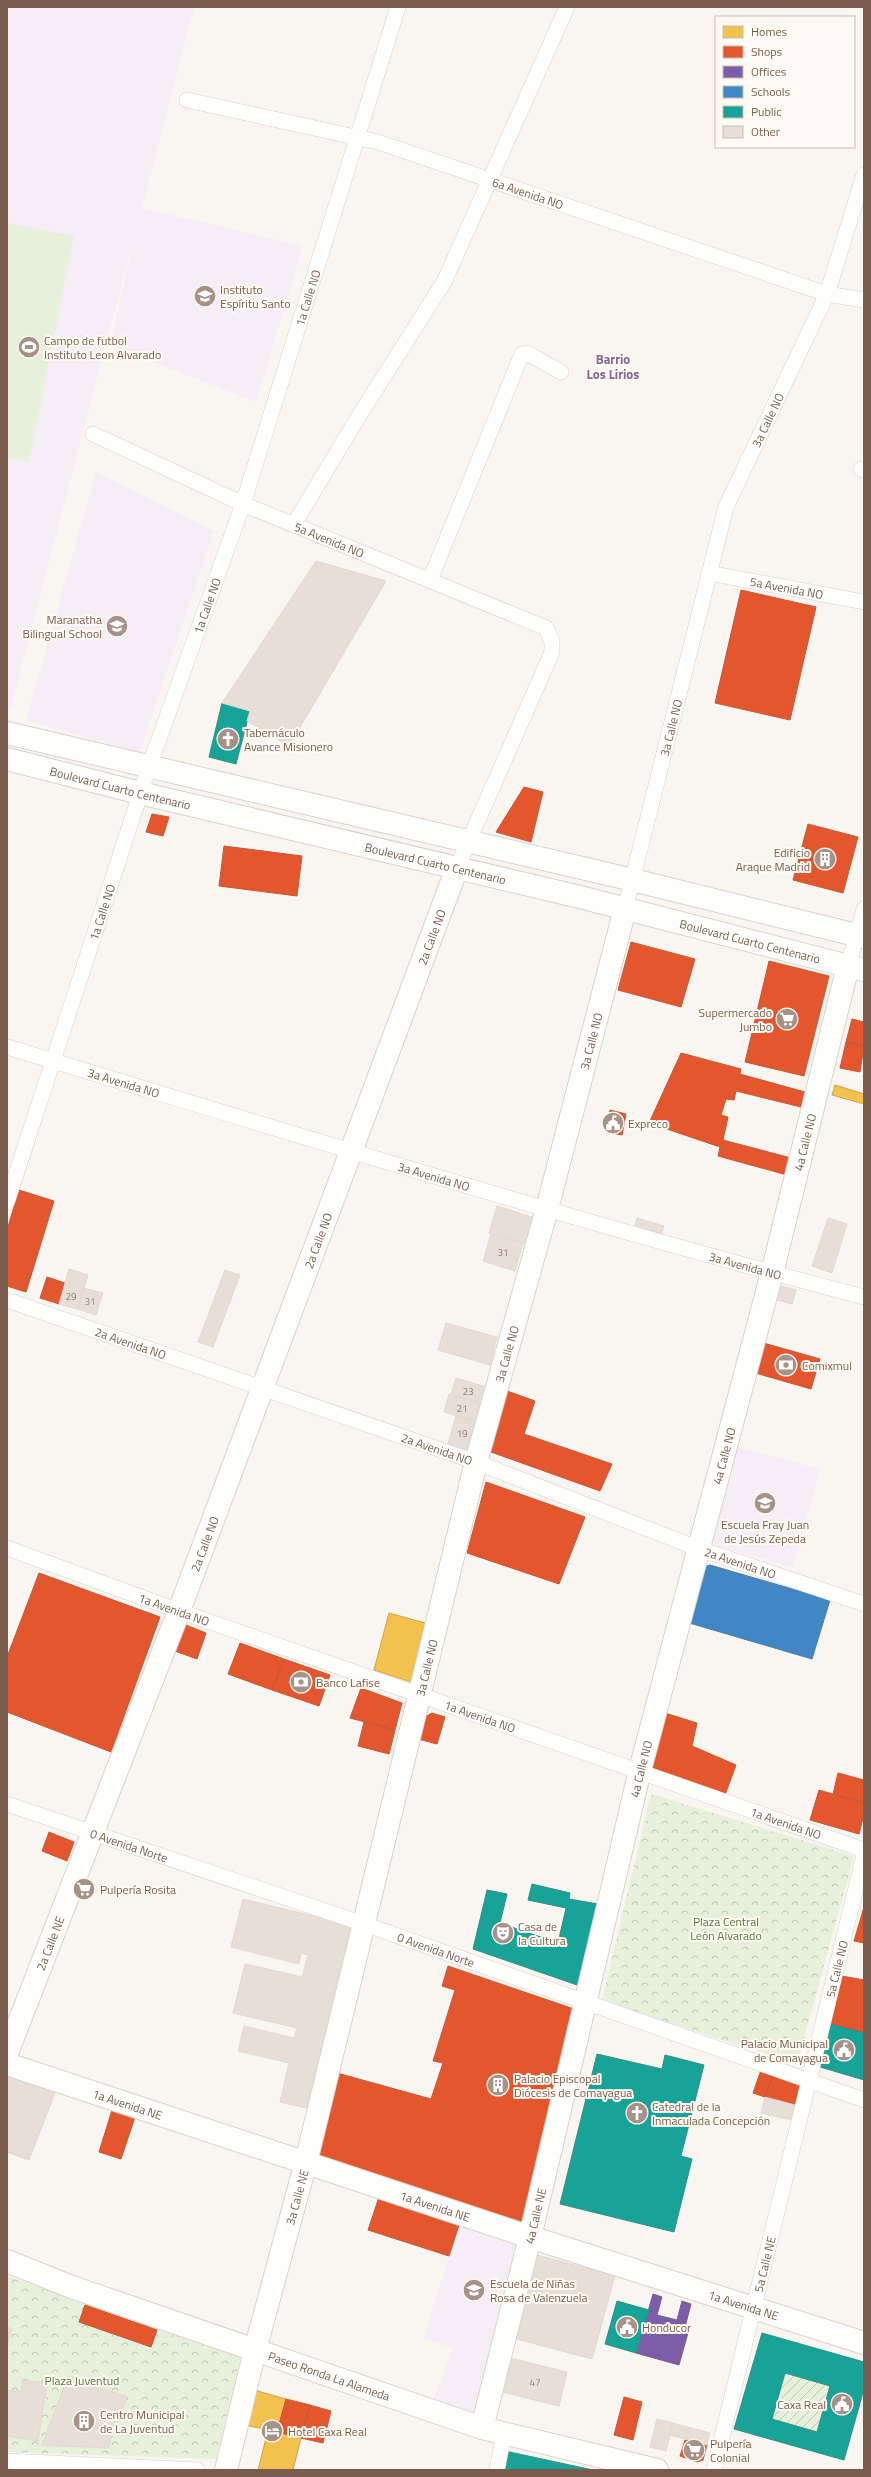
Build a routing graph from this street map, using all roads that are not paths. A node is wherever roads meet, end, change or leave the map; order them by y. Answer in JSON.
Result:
{"nodes":[{"id":1,"x":398,"y":7,"type":"edge"},
{"id":2,"x":567,"y":7,"type":"edge"},
{"id":3,"x":187,"y":100,"type":"dead end"},
{"id":4,"x":357,"y":138,"type":"junction"},
{"id":5,"x":864,"y":175,"type":"edge"},
{"id":6,"x":490,"y":181,"type":"junction"},
{"id":7,"x":827,"y":294,"type":"junction"},
{"id":8,"x":864,"y":300,"type":"edge"},
{"id":9,"x":561,"y":372,"type":"dead end"},
{"id":10,"x":93,"y":434,"type":"dead end"},
{"id":11,"x":243,"y":504,"type":"junction"},
{"id":12,"x":294,"y":524,"type":"junction"},
{"id":13,"x":709,"y":573,"type":"junction"},
{"id":14,"x":430,"y":580,"type":"junction"},
{"id":15,"x":864,"y":602,"type":"edge"},
{"id":16,"x":552,"y":652,"type":"joint"},
{"id":17,"x":7,"y":733,"type":"edge"},
{"id":18,"x":7,"y":759,"type":"edge"},
{"id":19,"x":149,"y":767,"type":"junction"},
{"id":20,"x":140,"y":793,"type":"junction"},
{"id":21,"x":466,"y":842,"type":"junction"},
{"id":22,"x":456,"y":868,"type":"junction"},
{"id":23,"x":634,"y":880,"type":"junction"},
{"id":24,"x":864,"y":909,"type":"edge"},
{"id":25,"x":625,"y":910,"type":"junction"},
{"id":26,"x":860,"y":936,"type":"edge"},
{"id":27,"x":856,"y":968,"type":"edge"},
{"id":28,"x":7,"y":1047,"type":"edge"},
{"id":29,"x":52,"y":1060,"type":"junction"},
{"id":30,"x":350,"y":1151,"type":"junction"},
{"id":31,"x":7,"y":1202,"type":"edge"},
{"id":32,"x":547,"y":1209,"type":"junction"},
{"id":33,"x":772,"y":1273,"type":"junction"},
{"id":34,"x":864,"y":1297,"type":"edge"},
{"id":35,"x":7,"y":1300,"type":"edge"},
{"id":36,"x":261,"y":1389,"type":"junction"},
{"id":37,"x":476,"y":1462,"type":"junction"},
{"id":38,"x":7,"y":1548,"type":"edge"},
{"id":39,"x":698,"y":1548,"type":"junction"},
{"id":40,"x":864,"y":1604,"type":"edge"},
{"id":41,"x":179,"y":1611,"type":"junction"},
{"id":42,"x":421,"y":1695,"type":"junction"},
{"id":43,"x":640,"y":1772,"type":"junction"},
{"id":44,"x":7,"y":1804,"type":"edge"},
{"id":45,"x":93,"y":1834,"type":"junction"},
{"id":46,"x":864,"y":1850,"type":"edge"},
{"id":47,"x":864,"y":1855,"type":"edge"},
{"id":48,"x":364,"y":1924,"type":"junction"},
{"id":49,"x":585,"y":2003,"type":"junction"},
{"id":50,"x":7,"y":2053,"type":"edge"},
{"id":51,"x":7,"y":2064,"type":"edge"},
{"id":52,"x":808,"y":2081,"type":"junction"},
{"id":53,"x":864,"y":2100,"type":"edge"},
{"id":54,"x":306,"y":2162,"type":"junction"},
{"id":55,"x":530,"y":2237,"type":"junction"},
{"id":56,"x":7,"y":2261,"type":"edge"},
{"id":57,"x":755,"y":2308,"type":"junction"},
{"id":58,"x":864,"y":2343,"type":"edge"},
{"id":59,"x":254,"y":2350,"type":"junction"},
{"id":60,"x":482,"y":2428,"type":"junction"},
{"id":61,"x":504,"y":2434,"type":"junction"},
{"id":62,"x":7,"y":2461,"type":"edge"},
{"id":63,"x":197,"y":2470,"type":"edge"},
{"id":64,"x":226,"y":2470,"type":"edge"},
{"id":65,"x":497,"y":2470,"type":"edge"},
{"id":66,"x":657,"y":2470,"type":"edge"},
{"id":67,"x":714,"y":2470,"type":"edge"}],
"edges":[{"from":1,"to":4,"type":"street","name":"1a Calle NO"},
{"from":2,"to":6,"type":"street"},
{"from":3,"to":4,"type":"street","name":"6a Avenida NO"},
{"from":4,"to":6,"type":"street","name":"6a Avenida NO"},
{"from":4,"to":11,"type":"street","name":"1a Calle NO"},
{"from":5,"to":7,"type":"street","name":"3a Calle NO"},
{"from":6,"to":7,"type":"street","name":"6a Avenida NO"},
{"from":6,"to":12,"type":"street"},
{"from":7,"to":8,"type":"street","name":"6a Avenida NO"},
{"from":7,"to":13,"type":"street","name":"3a Calle NO"},
{"from":9,"to":14,"type":"street"},
{"from":10,"to":11,"type":"street","name":"5a Avenida NO"},
{"from":11,"to":12,"type":"street","name":"5a Avenida NO"},
{"from":11,"to":19,"type":"street","name":"1a Calle NO"},
{"from":12,"to":14,"type":"street","name":"5a Avenida NO"},
{"from":13,"to":15,"type":"street","name":"5a Avenida NO"},
{"from":13,"to":23,"type":"street","name":"3a Calle NO"},
{"from":14,"to":16,"type":"street","name":"5a Avenida NO"},
{"from":16,"to":21,"type":"street","name":"2a Calle NO"},
{"from":17,"to":19,"type":"street","name":"Boulevard Cuarto Centenario"},
{"from":18,"to":20,"type":"street","name":"Boulevard Cuarto Centenario"},
{"from":19,"to":20,"type":"street","name":"1a Calle NO"},
{"from":19,"to":21,"type":"street","name":"Boulevard Cuarto Centenario"},
{"from":20,"to":22,"type":"street","name":"Boulevard Cuarto Centenario"},
{"from":20,"to":29,"type":"street","name":"1a Calle NO"},
{"from":21,"to":22,"type":"street","name":"2a Calle NO"},
{"from":21,"to":23,"type":"street","name":"Boulevard Cuarto Centenario"},
{"from":22,"to":25,"type":"street","name":"Boulevard Cuarto Centenario"},
{"from":22,"to":30,"type":"street","name":"2a Calle NO"},
{"from":23,"to":25,"type":"street","name":"3a Calle NO"},
{"from":23,"to":26,"type":"street","name":"Boulevard Cuarto Centenario"},
{"from":24,"to":26,"type":"street","name":"4a Calle NO"},
{"from":25,"to":27,"type":"street","name":"Boulevard Cuarto Centenario"},
{"from":25,"to":32,"type":"street","name":"3a Calle NO"},
{"from":26,"to":27,"type":"street","name":"4a Calle NO"},
{"from":27,"to":33,"type":"street","name":"4a Calle NO"},
{"from":28,"to":29,"type":"street","name":"3a Avenida NO"},
{"from":29,"to":30,"type":"street","name":"3a Avenida NO"},
{"from":29,"to":31,"type":"street","name":"1a Calle NO"},
{"from":30,"to":32,"type":"street","name":"3a Avenida NO"},
{"from":30,"to":36,"type":"street","name":"2a Calle NO"},
{"from":32,"to":33,"type":"street","name":"3a Avenida NO"},
{"from":32,"to":37,"type":"street","name":"3a Calle NO"},
{"from":33,"to":34,"type":"street","name":"3a Avenida NO"},
{"from":33,"to":39,"type":"street","name":"4a Calle NO"},
{"from":35,"to":36,"type":"street","name":"2a Avenida NO"},
{"from":36,"to":37,"type":"street","name":"2a Avenida NO"},
{"from":36,"to":41,"type":"street","name":"2a Calle NO"},
{"from":37,"to":39,"type":"street","name":"2a Avenida NO"},
{"from":37,"to":42,"type":"street","name":"3a Calle NO"},
{"from":38,"to":41,"type":"street","name":"1a Avenida NO"},
{"from":39,"to":40,"type":"street","name":"2a Avenida NO"},
{"from":39,"to":43,"type":"street","name":"4a Calle NO"},
{"from":41,"to":42,"type":"street","name":"1a Avenida NO"},
{"from":41,"to":45,"type":"street","name":"2a Calle NO"},
{"from":42,"to":43,"type":"street","name":"1a Avenida NO"},
{"from":42,"to":48,"type":"street","name":"3a Calle NO"},
{"from":43,"to":46,"type":"street","name":"1a Avenida NO"},
{"from":43,"to":49,"type":"street","name":"4a Calle NO"},
{"from":44,"to":45,"type":"street","name":"0 Avenida Norte"},
{"from":45,"to":48,"type":"street","name":"0 Avenida Norte"},
{"from":45,"to":50,"type":"street","name":"2a Calle NE"},
{"from":47,"to":52,"type":"street","name":"5a Calle NO"},
{"from":48,"to":49,"type":"street","name":"0 Avenida Norte"},
{"from":48,"to":54,"type":"street","name":"3a Calle NE"},
{"from":49,"to":52,"type":"street","name":"0 Avenida Norte"},
{"from":49,"to":55,"type":"street","name":"4a Calle NE"},
{"from":51,"to":54,"type":"street","name":"1a Avenida NE"},
{"from":52,"to":53,"type":"street","name":"0 Avenida Norte"},
{"from":52,"to":57,"type":"street","name":"5a Calle NE"},
{"from":54,"to":55,"type":"street","name":"1a Avenida NE"},
{"from":54,"to":59,"type":"street","name":"3a Calle NE"},
{"from":55,"to":57,"type":"street","name":"1a Avenida NE"},
{"from":55,"to":60,"type":"street","name":"4a Calle NE"},
{"from":56,"to":59,"type":"street","name":"Paseo Ronda La Alameda"},
{"from":57,"to":58,"type":"street","name":"1a Avenida NE"},
{"from":57,"to":67,"type":"street","name":"5a Calle NE"},
{"from":59,"to":60,"type":"street","name":"Paseo Ronda La Alameda"},
{"from":59,"to":64,"type":"street","name":"3a Calle NE"},
{"from":60,"to":61,"type":"street","name":"Paseo Ronda La Alameda"},
{"from":61,"to":65,"type":"street"},
{"from":61,"to":66,"type":"street","name":"Paseo Ronda La Alameda"},
{"from":62,"to":63,"type":"street"}]}
